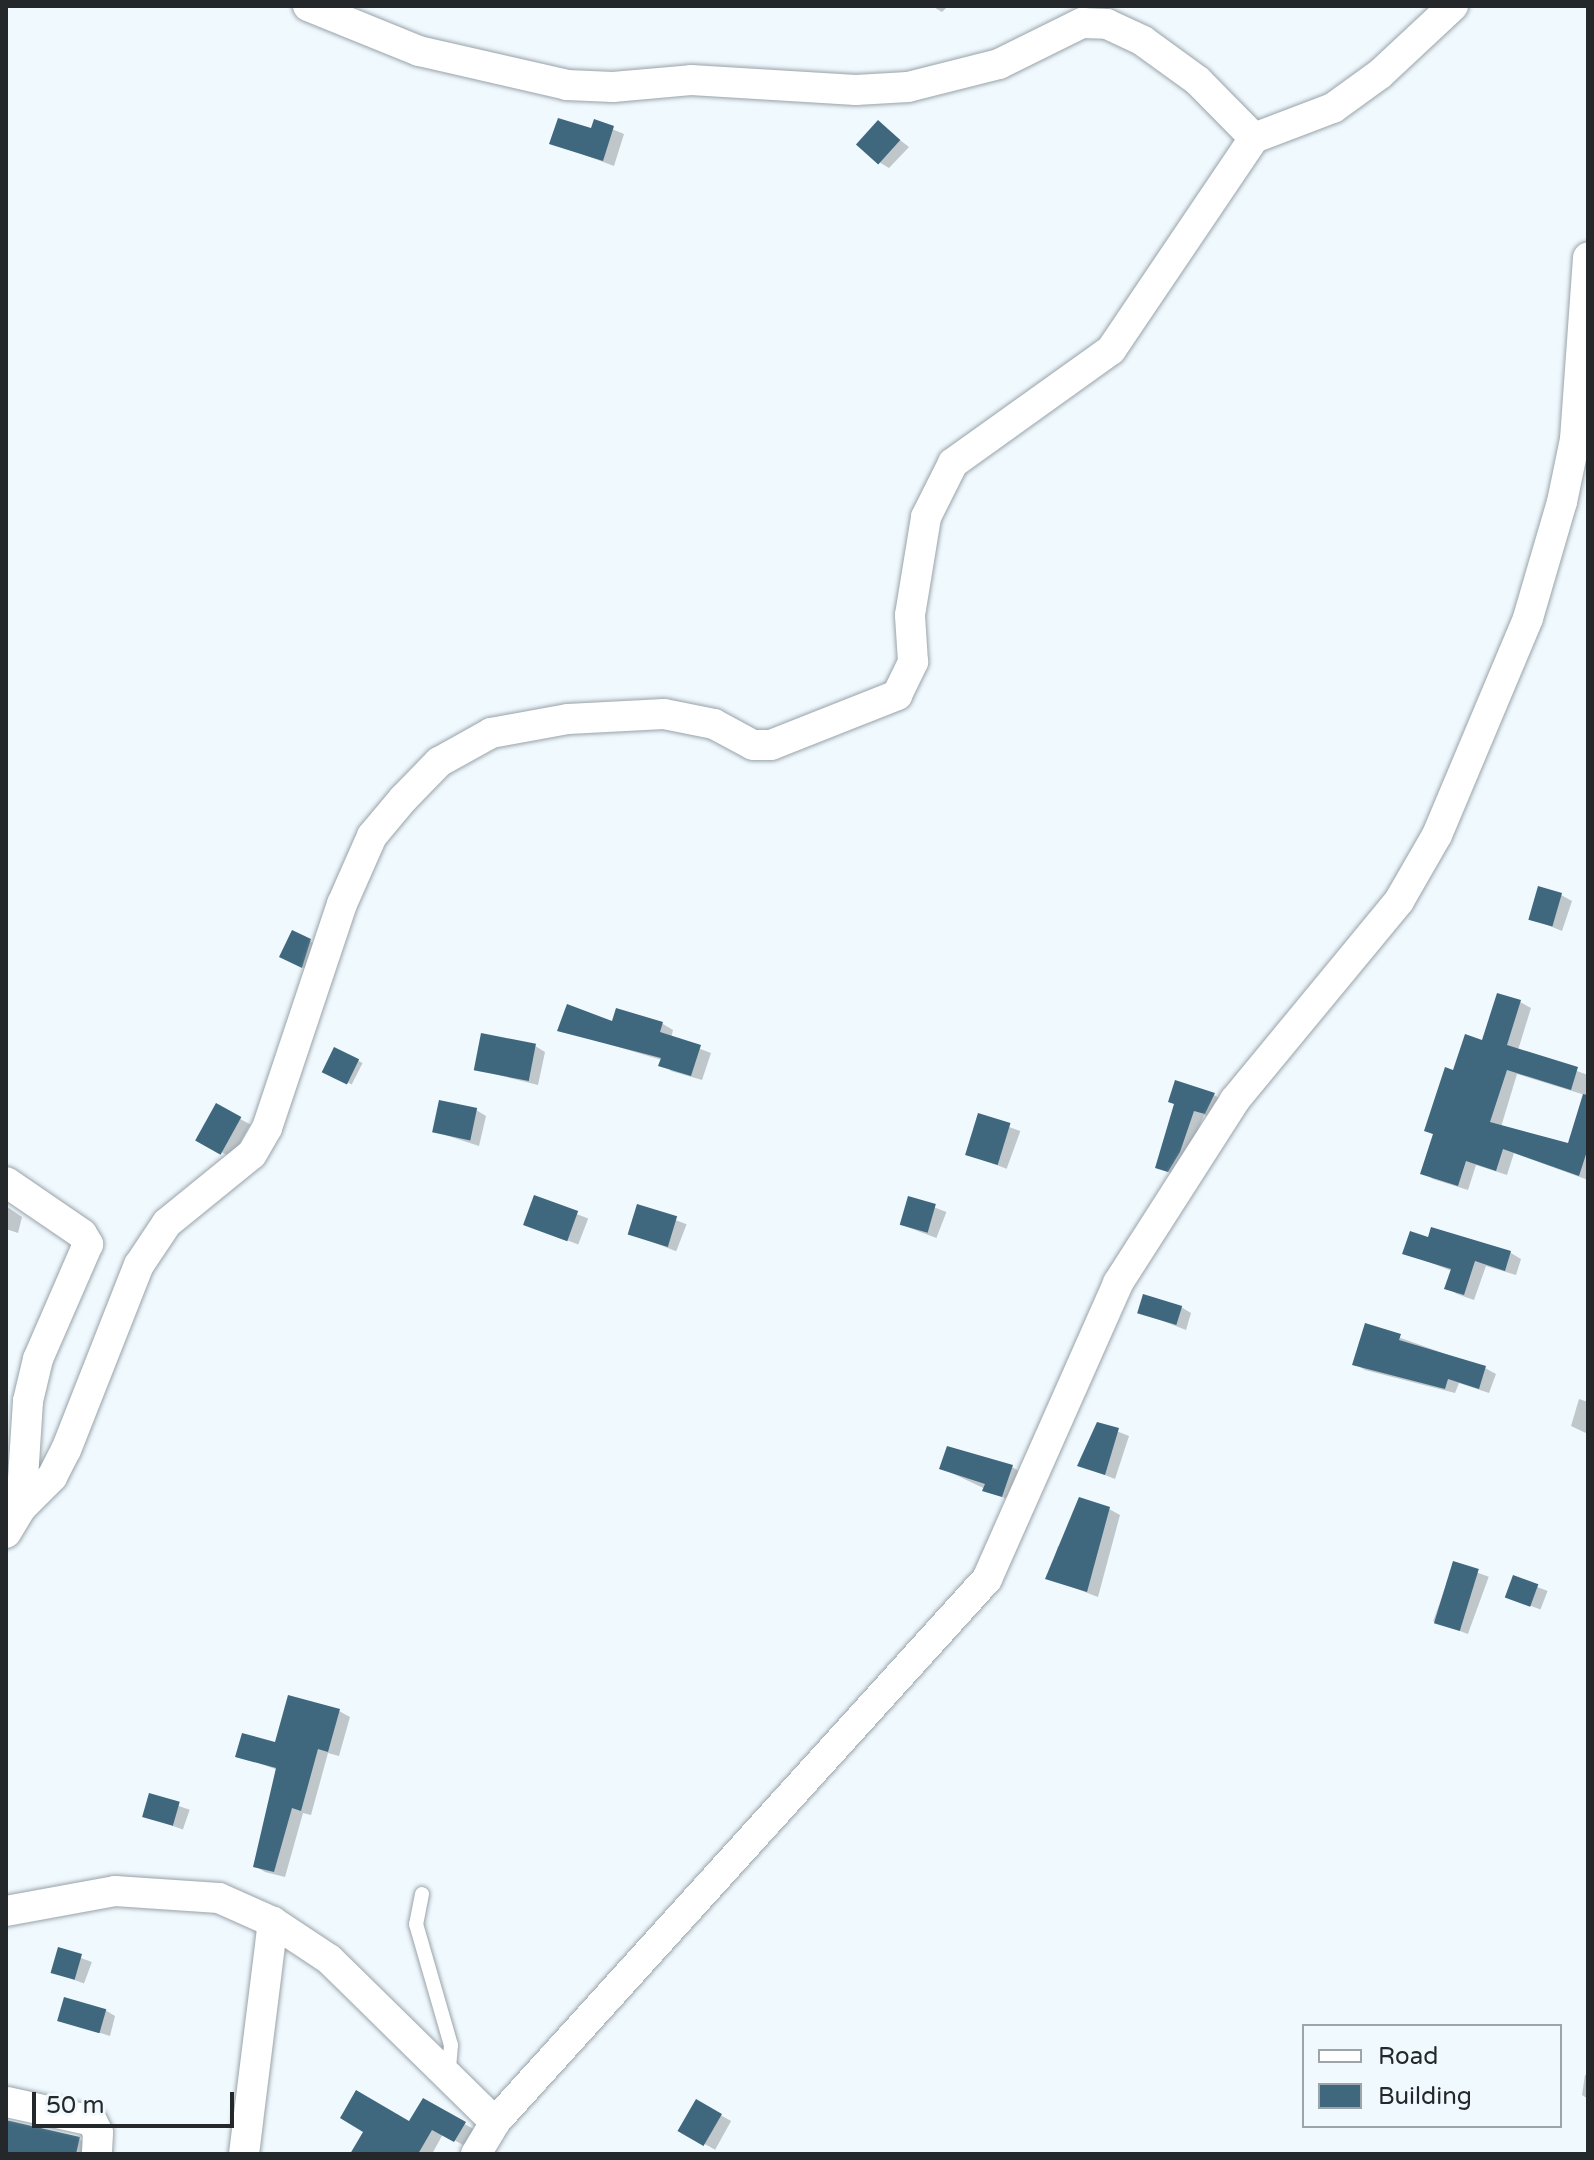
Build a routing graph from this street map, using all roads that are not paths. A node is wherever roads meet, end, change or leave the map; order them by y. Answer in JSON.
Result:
{"nodes":[{"id":1,"x":308,"y":6,"type":"edge"},
{"id":2,"x":1453,"y":6,"type":"edge"},
{"id":3,"x":1254,"y":138,"type":"junction"},
{"id":4,"x":1588,"y":257,"type":"edge"},
{"id":5,"x":6,"y":1182,"type":"edge"},
{"id":6,"x":14,"y":1521,"type":"edge"},
{"id":7,"x":422,"y":1894,"type":"dead end"},
{"id":8,"x":6,"y":1911,"type":"edge"},
{"id":9,"x":273,"y":1922,"type":"junction"},
{"id":10,"x":448,"y":2077,"type":"junction"},
{"id":11,"x":7,"y":2102,"type":"edge"},
{"id":12,"x":495,"y":2122,"type":"junction"},
{"id":13,"x":97,"y":2154,"type":"edge"},
{"id":14,"x":244,"y":2154,"type":"edge"},
{"id":15,"x":476,"y":2154,"type":"edge"}],
"edges":[{"from":1,"to":3,"type":"street"},
{"from":2,"to":3,"type":"street"},
{"from":3,"to":6,"type":"street"},
{"from":4,"to":12,"type":"street"},
{"from":5,"to":6,"type":"street"},
{"from":7,"to":10,"type":"lane"},
{"from":8,"to":9,"type":"street"},
{"from":9,"to":10,"type":"street"},
{"from":9,"to":14,"type":"street"},
{"from":10,"to":12,"type":"street"},
{"from":11,"to":13,"type":"street"},
{"from":12,"to":15,"type":"street"}]}
